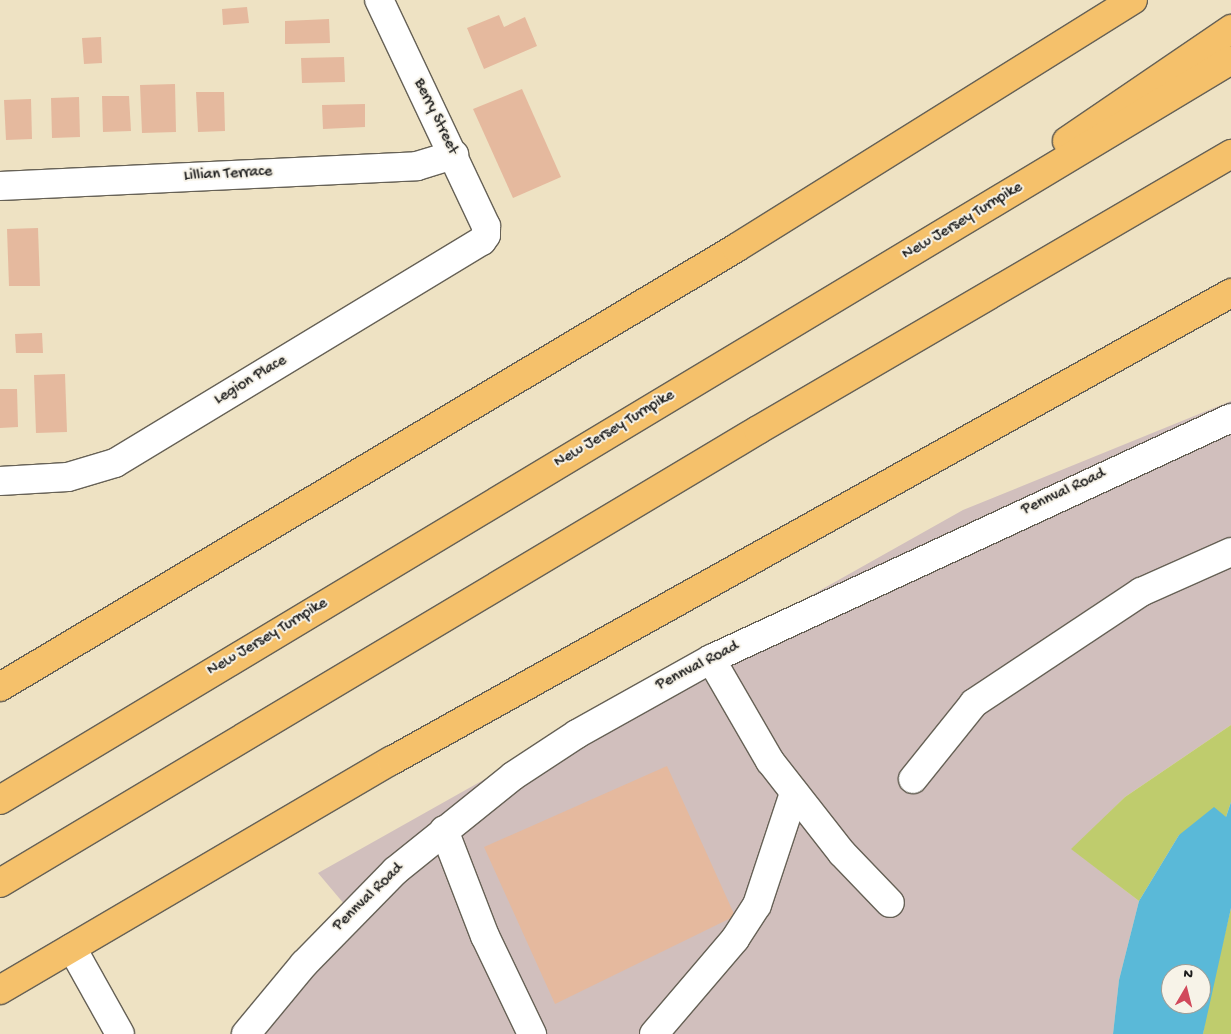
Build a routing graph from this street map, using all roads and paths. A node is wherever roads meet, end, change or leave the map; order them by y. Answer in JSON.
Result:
{"nodes":[{"id":1,"x":379,"y":0,"type":"edge"},
{"id":2,"x":1133,"y":0,"type":"edge"},
{"id":3,"x":1231,"y":29,"type":"edge"},
{"id":4,"x":1231,"y":60,"type":"edge"},
{"id":5,"x":1231,"y":154,"type":"edge"},
{"id":6,"x":454,"y":155,"type":"junction"},
{"id":7,"x":0,"y":186,"type":"edge"},
{"id":8,"x":486,"y":235,"type":"joint"},
{"id":9,"x":868,"y":279,"type":"junction"},
{"id":10,"x":1231,"y":293,"type":"edge"},
{"id":11,"x":1231,"y":418,"type":"edge"},
{"id":12,"x":0,"y":481,"type":"edge"},
{"id":13,"x":1231,"y":552,"type":"edge"},
{"id":14,"x":711,"y":659,"type":"junction"},
{"id":15,"x":0,"y":687,"type":"edge"},
{"id":16,"x":914,"y":779,"type":"dead end"},
{"id":17,"x":794,"y":792,"type":"junction"},
{"id":18,"x":0,"y":800,"type":"edge"},
{"id":19,"x":444,"y":830,"type":"junction"},
{"id":20,"x":0,"y":882,"type":"edge"},
{"id":21,"x":890,"y":903,"type":"dead end"},
{"id":22,"x":72,"y":948,"type":"junction"},
{"id":23,"x":0,"y":990,"type":"edge"},
{"id":24,"x":120,"y":1034,"type":"edge"},
{"id":25,"x":246,"y":1034,"type":"edge"},
{"id":26,"x":532,"y":1034,"type":"edge"},
{"id":27,"x":654,"y":1034,"type":"edge"}],
"edges":[{"from":1,"to":6,"type":"street","name":"Berry Street"},
{"from":2,"to":15,"type":"highway"},
{"from":3,"to":9,"type":"highway"},
{"from":4,"to":9,"type":"highway","name":"New Jersey Turnpike"},
{"from":5,"to":20,"type":"highway"},
{"from":6,"to":7,"type":"street","name":"Lillian Terrace"},
{"from":6,"to":8,"type":"street","name":"Berry Street"},
{"from":8,"to":12,"type":"street","name":"Legion Place"},
{"from":9,"to":18,"type":"highway","name":"New Jersey Turnpike"},
{"from":10,"to":22,"type":"highway"},
{"from":11,"to":14,"type":"street","name":"Pennval Road"},
{"from":13,"to":16,"type":"street"},
{"from":14,"to":17,"type":"street"},
{"from":14,"to":19,"type":"street","name":"Pennval Road"},
{"from":17,"to":21,"type":"street"},
{"from":17,"to":27,"type":"street"},
{"from":19,"to":25,"type":"street","name":"Pennval Road"},
{"from":19,"to":26,"type":"street"},
{"from":22,"to":23,"type":"highway"},
{"from":22,"to":24,"type":"street"}]}
